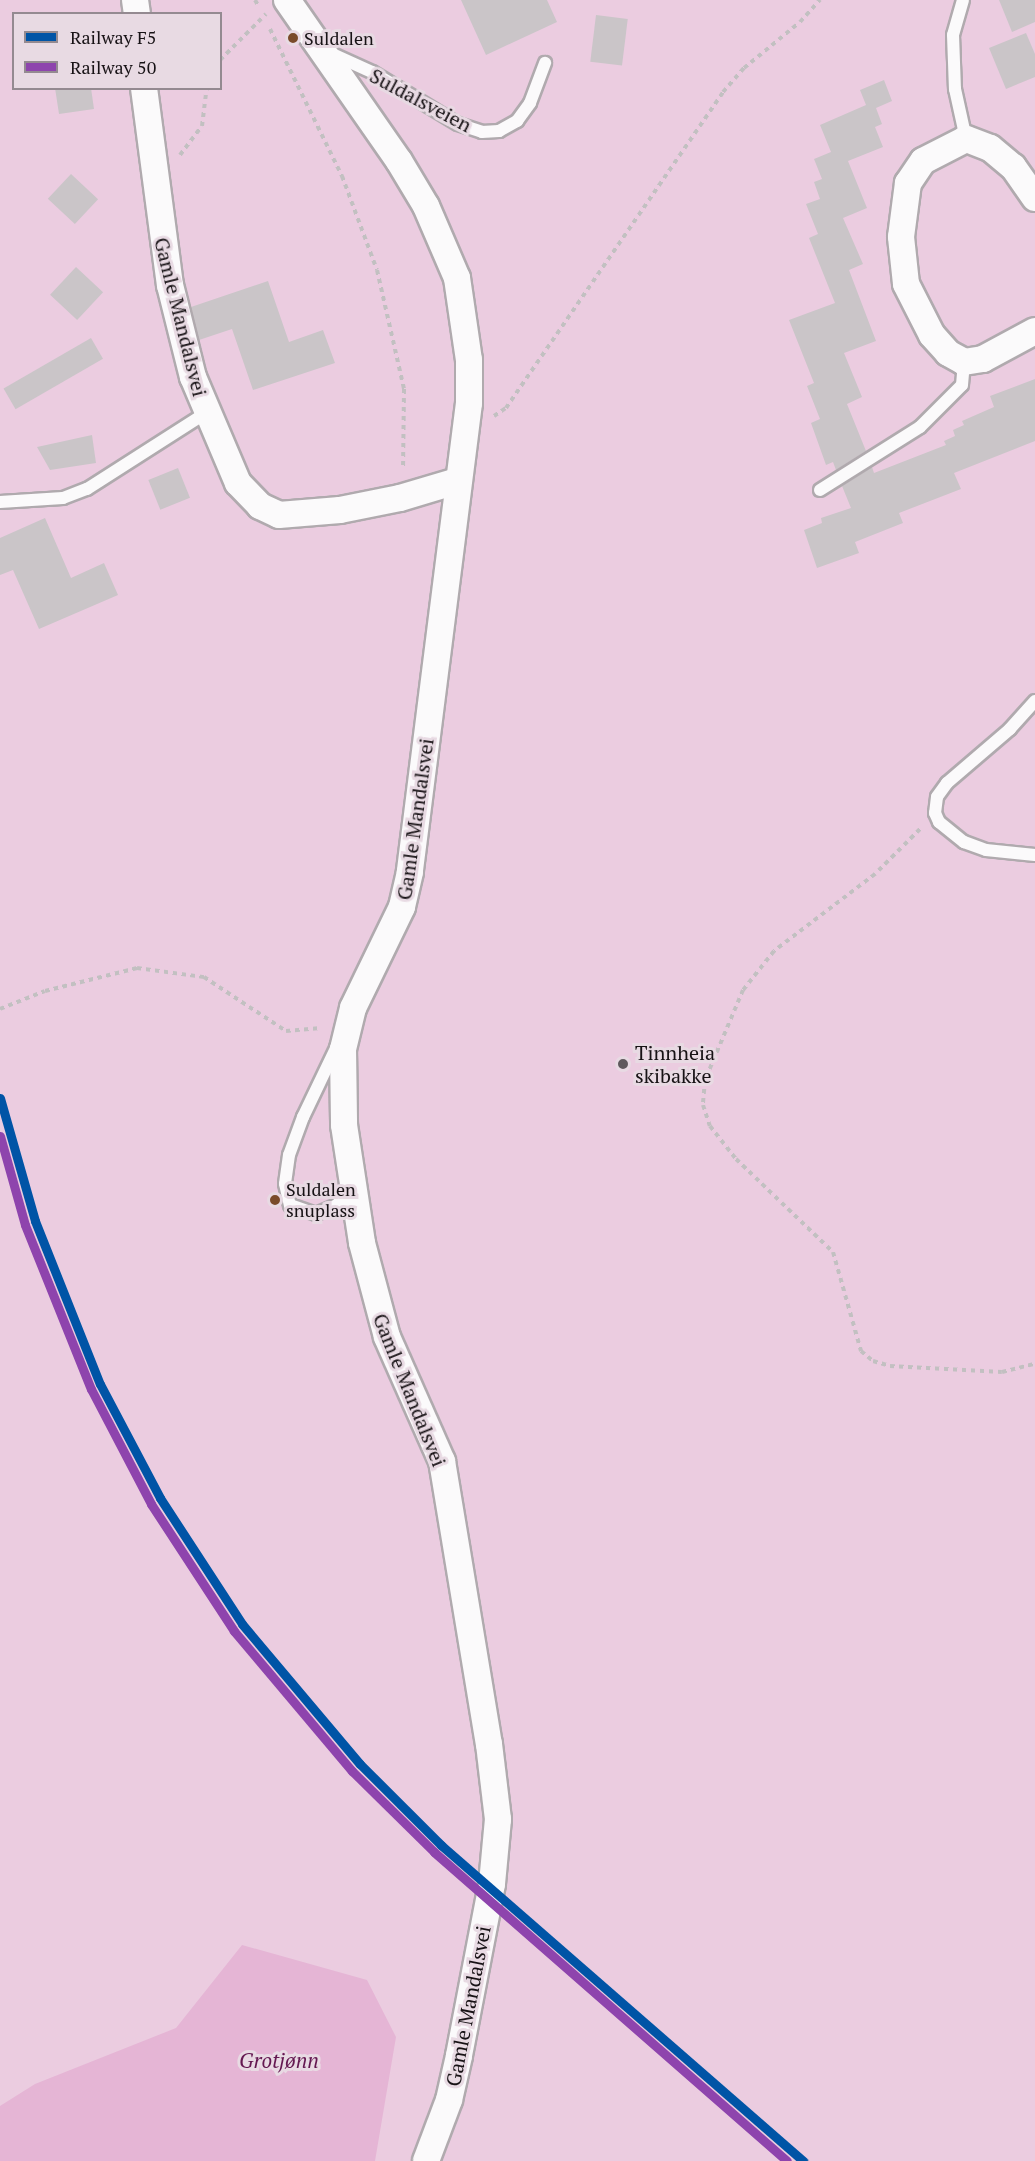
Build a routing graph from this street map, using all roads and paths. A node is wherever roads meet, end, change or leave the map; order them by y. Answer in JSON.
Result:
{"nodes":[{"id":1,"x":255,"y":0,"type":"edge"},
{"id":2,"x":820,"y":0,"type":"edge"},
{"id":3,"x":963,"y":0,"type":"edge"},
{"id":4,"x":279,"y":5,"type":"edge"},
{"id":5,"x":259,"y":7,"type":"dead end"},
{"id":6,"x":270,"y":29,"type":"dead end"},
{"id":7,"x":321,"y":49,"type":"junction"},
{"id":8,"x":222,"y":58,"type":"edge"},
{"id":9,"x":545,"y":63,"type":"dead end"},
{"id":10,"x":144,"y":90,"type":"edge"},
{"id":11,"x":207,"y":90,"type":"edge"},
{"id":12,"x":966,"y":139,"type":"junction"},
{"id":13,"x":153,"y":173,"type":"junction"},
{"id":14,"x":1035,"y":198,"type":"edge"},
{"id":15,"x":1035,"y":331,"type":"edge"},
{"id":16,"x":964,"y":362,"type":"junction"},
{"id":17,"x":206,"y":413,"type":"junction"},
{"id":18,"x":464,"y":436,"type":"junction"},
{"id":19,"x":457,"y":481,"type":"junction"},
{"id":20,"x":820,"y":490,"type":"dead end"},
{"id":21,"x":400,"y":498,"type":"junction"},
{"id":22,"x":0,"y":502,"type":"edge"},
{"id":23,"x":1035,"y":701,"type":"edge"},
{"id":24,"x":935,"y":813,"type":"junction"},
{"id":25,"x":1035,"y":855,"type":"edge"},
{"id":26,"x":0,"y":1009,"type":"edge"},
{"id":27,"x":347,"y":1027,"type":"junction"},
{"id":28,"x":353,"y":1185,"type":"junction"},
{"id":29,"x":1035,"y":1364,"type":"edge"},
{"id":30,"x":426,"y":2161,"type":"edge"}],
"edges":[{"from":1,"to":5,"type":"path"},
{"from":2,"to":18,"type":"path"},
{"from":3,"to":12,"type":"lane"},
{"from":4,"to":7,"type":"street"},
{"from":4,"to":8,"type":"path"},
{"from":6,"to":21,"type":"path"},
{"from":7,"to":9,"type":"lane","name":"Suldalsveien"},
{"from":7,"to":18,"type":"street","name":"Gamle Mandalsvei"},
{"from":10,"to":13,"type":"street","name":"Gamle Mandalsvei"},
{"from":11,"to":13,"type":"path"},
{"from":12,"to":14,"type":"street"},
{"from":12,"to":16,"type":"street"},
{"from":13,"to":17,"type":"street","name":"Gamle Mandalsvei"},
{"from":15,"to":16,"type":"street"},
{"from":16,"to":20,"type":"lane"},
{"from":17,"to":21,"type":"street","name":"Gamle Mandalsvei"},
{"from":17,"to":22,"type":"lane"},
{"from":18,"to":19,"type":"street","name":"Gamle Mandalsvei"},
{"from":19,"to":21,"type":"street","name":"Gamle Mandalsvei"},
{"from":19,"to":27,"type":"street","name":"Gamle Mandalsvei"},
{"from":23,"to":24,"type":"lane"},
{"from":24,"to":25,"type":"lane"},
{"from":24,"to":29,"type":"path"},
{"from":26,"to":27,"type":"path"},
{"from":27,"to":28,"type":"street","name":"Gamle Mandalsvei"},
{"from":27,"to":28,"type":"lane"},
{"from":28,"to":30,"type":"street","name":"Gamle Mandalsvei"}]}
